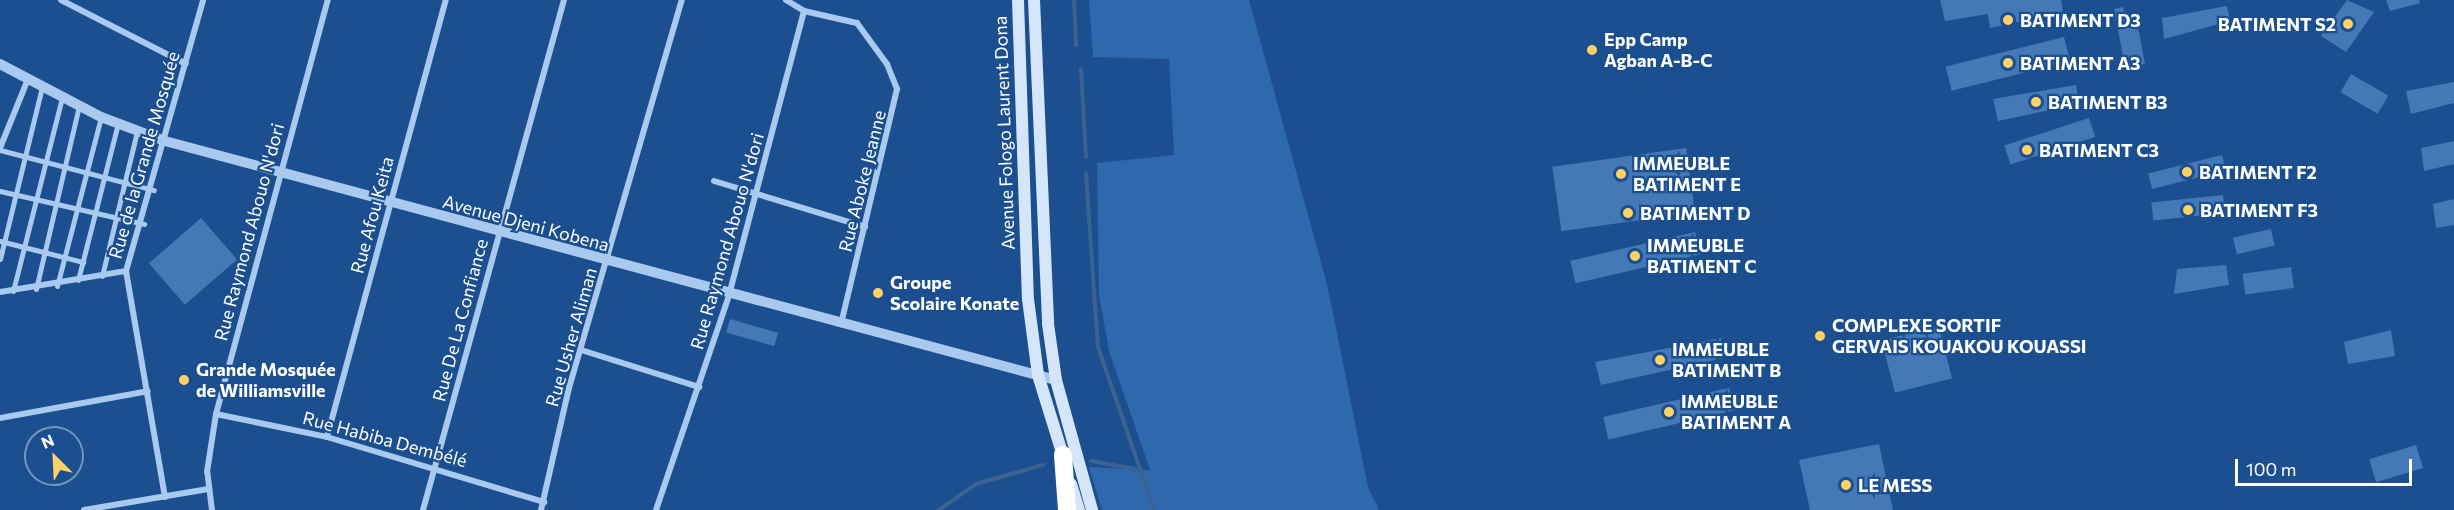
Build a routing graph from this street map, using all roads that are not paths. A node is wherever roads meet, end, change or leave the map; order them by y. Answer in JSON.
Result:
{"nodes":[{"id":1,"x":61,"y":0,"type":"edge"},
{"id":2,"x":203,"y":0,"type":"edge"},
{"id":3,"x":328,"y":0,"type":"edge"},
{"id":4,"x":446,"y":0,"type":"edge"},
{"id":5,"x":564,"y":0,"type":"edge"},
{"id":6,"x":682,"y":0,"type":"edge"},
{"id":7,"x":786,"y":0,"type":"edge"},
{"id":8,"x":1018,"y":0,"type":"edge"},
{"id":9,"x":1034,"y":0,"type":"edge"},
{"id":10,"x":804,"y":11,"type":"junction"},
{"id":11,"x":0,"y":64,"type":"edge"},
{"id":12,"x":186,"y":64,"type":"junction"},
{"id":13,"x":28,"y":79,"type":"junction"},
{"id":14,"x":42,"y":87,"type":"junction"},
{"id":15,"x":62,"y":97,"type":"junction"},
{"id":16,"x":79,"y":105,"type":"junction"},
{"id":17,"x":101,"y":117,"type":"junction"},
{"id":18,"x":118,"y":123,"type":"junction"},
{"id":19,"x":137,"y":131,"type":"junction"},
{"id":20,"x":165,"y":141,"type":"junction"},
{"id":21,"x":0,"y":149,"type":"edge"},
{"id":22,"x":26,"y":158,"type":"junction"},
{"id":23,"x":46,"y":163,"type":"junction"},
{"id":24,"x":66,"y":168,"type":"junction"},
{"id":25,"x":279,"y":171,"type":"junction"},
{"id":26,"x":87,"y":173,"type":"junction"},
{"id":27,"x":105,"y":178,"type":"junction"},
{"id":28,"x":714,"y":181,"type":"dead end"},
{"id":29,"x":125,"y":183,"type":"junction"},
{"id":30,"x":0,"y":190,"type":"edge"},
{"id":31,"x":154,"y":190,"type":"junction"},
{"id":32,"x":17,"y":193,"type":"junction"},
{"id":33,"x":757,"y":197,"type":"junction"},
{"id":34,"x":37,"y":198,"type":"junction"},
{"id":35,"x":57,"y":203,"type":"junction"},
{"id":36,"x":391,"y":203,"type":"junction"},
{"id":37,"x":78,"y":208,"type":"junction"},
{"id":38,"x":96,"y":213,"type":"junction"},
{"id":39,"x":116,"y":218,"type":"junction"},
{"id":40,"x":144,"y":224,"type":"junction"},
{"id":41,"x":865,"y":226,"type":"junction"},
{"id":42,"x":500,"y":233,"type":"junction"},
{"id":43,"x":2,"y":242,"type":"edge"},
{"id":44,"x":24,"y":247,"type":"junction"},
{"id":45,"x":44,"y":252,"type":"junction"},
{"id":46,"x":65,"y":257,"type":"junction"},
{"id":47,"x":0,"y":259,"type":"edge"},
{"id":48,"x":83,"y":262,"type":"junction"},
{"id":49,"x":608,"y":262,"type":"junction"},
{"id":50,"x":126,"y":271,"type":"junction"},
{"id":51,"x":102,"y":276,"type":"junction"},
{"id":52,"x":78,"y":282,"type":"junction"},
{"id":53,"x":57,"y":286,"type":"junction"},
{"id":54,"x":36,"y":289,"type":"junction"},
{"id":55,"x":13,"y":291,"type":"junction"},
{"id":56,"x":0,"y":292,"type":"edge"},
{"id":57,"x":729,"y":295,"type":"junction"},
{"id":58,"x":841,"y":325,"type":"junction"},
{"id":59,"x":581,"y":350,"type":"junction"},
{"id":60,"x":1038,"y":375,"type":"junction"},
{"id":61,"x":1056,"y":380,"type":"junction"},
{"id":62,"x":699,"y":387,"type":"junction"},
{"id":63,"x":148,"y":391,"type":"junction"},
{"id":64,"x":216,"y":414,"type":"junction"},
{"id":65,"x":0,"y":418,"type":"edge"},
{"id":66,"x":327,"y":437,"type":"junction"},
{"id":67,"x":1063,"y":455,"type":"junction"},
{"id":68,"x":436,"y":466,"type":"junction"},
{"id":69,"x":208,"y":489,"type":"junction"},
{"id":70,"x":165,"y":497,"type":"junction"},
{"id":71,"x":544,"y":502,"type":"junction"},
{"id":72,"x":84,"y":510,"type":"edge"},
{"id":73,"x":212,"y":510,"type":"edge"},
{"id":74,"x":423,"y":510,"type":"edge"},
{"id":75,"x":542,"y":510,"type":"edge"},
{"id":76,"x":656,"y":510,"type":"edge"},
{"id":77,"x":1067,"y":510,"type":"edge"},
{"id":78,"x":1078,"y":510,"type":"edge"},
{"id":79,"x":1092,"y":510,"type":"edge"}],
"edges":[{"from":1,"to":12,"type":"street"},
{"from":2,"to":12,"type":"street","name":"Rue de la Grande Mosquée"},
{"from":3,"to":25,"type":"street","name":"Rue Raymond Abouo N'dori"},
{"from":4,"to":36,"type":"street","name":"Rue Afou Keita"},
{"from":5,"to":42,"type":"street","name":"Rue De La Confiance"},
{"from":6,"to":49,"type":"street","name":"Rue Usher Aliman"},
{"from":7,"to":10,"type":"street","name":"Rue Aboke Jeanne"},
{"from":8,"to":60,"type":"main road","name":"Avenue Fologo Laurent Dona"},
{"from":9,"to":61,"type":"main road","name":"Avenue Fologo Laurent Dona"},
{"from":10,"to":33,"type":"street","name":"Rue Raymond Abouo N'dori"},
{"from":10,"to":41,"type":"street","name":"Rue Aboke Jeanne"},
{"from":11,"to":13,"type":"street","name":"Avenue Djeni Kobena"},
{"from":12,"to":20,"type":"street","name":"Rue de la Grande Mosquée"},
{"from":13,"to":14,"type":"street","name":"Avenue Djeni Kobena"},
{"from":13,"to":21,"type":"street"},
{"from":14,"to":15,"type":"street","name":"Avenue Djeni Kobena"},
{"from":14,"to":22,"type":"street"},
{"from":15,"to":16,"type":"street","name":"Avenue Djeni Kobena"},
{"from":15,"to":23,"type":"street"},
{"from":16,"to":17,"type":"street","name":"Avenue Djeni Kobena"},
{"from":16,"to":24,"type":"street"},
{"from":17,"to":18,"type":"street","name":"Avenue Djeni Kobena"},
{"from":17,"to":26,"type":"street"},
{"from":18,"to":19,"type":"street","name":"Avenue Djeni Kobena"},
{"from":18,"to":27,"type":"street"},
{"from":19,"to":20,"type":"street","name":"Avenue Djeni Kobena"},
{"from":19,"to":29,"type":"street"},
{"from":20,"to":25,"type":"street","name":"Avenue Djeni Kobena"},
{"from":20,"to":31,"type":"street","name":"Rue de la Grande Mosquée"},
{"from":21,"to":22,"type":"street"},
{"from":22,"to":23,"type":"street"},
{"from":22,"to":32,"type":"street"},
{"from":23,"to":24,"type":"street"},
{"from":23,"to":34,"type":"street"},
{"from":24,"to":26,"type":"street"},
{"from":24,"to":35,"type":"street"},
{"from":25,"to":36,"type":"street","name":"Avenue Djeni Kobena"},
{"from":25,"to":64,"type":"street","name":"Rue Raymond Abouo N'dori"},
{"from":26,"to":27,"type":"street"},
{"from":26,"to":37,"type":"street"},
{"from":27,"to":29,"type":"street"},
{"from":27,"to":38,"type":"street"},
{"from":28,"to":33,"type":"street"},
{"from":29,"to":31,"type":"street"},
{"from":29,"to":39,"type":"street"},
{"from":30,"to":32,"type":"street"},
{"from":31,"to":40,"type":"street","name":"Rue de la Grande Mosquée"},
{"from":32,"to":34,"type":"street"},
{"from":32,"to":43,"type":"street"},
{"from":33,"to":41,"type":"street"},
{"from":33,"to":57,"type":"street","name":"Rue Raymond Abouo N'dori"},
{"from":34,"to":35,"type":"street"},
{"from":34,"to":44,"type":"street"},
{"from":35,"to":37,"type":"street"},
{"from":35,"to":45,"type":"street"},
{"from":36,"to":42,"type":"street","name":"Avenue Djeni Kobena"},
{"from":36,"to":66,"type":"street","name":"Rue Afou Keita"},
{"from":37,"to":38,"type":"street"},
{"from":37,"to":46,"type":"street"},
{"from":38,"to":39,"type":"street"},
{"from":38,"to":48,"type":"street"},
{"from":39,"to":40,"type":"street"},
{"from":39,"to":51,"type":"street"},
{"from":40,"to":50,"type":"street","name":"Rue de la Grande Mosquée"},
{"from":41,"to":58,"type":"street","name":"Rue Aboke Jeanne"},
{"from":42,"to":49,"type":"street","name":"Avenue Djeni Kobena"},
{"from":42,"to":68,"type":"street","name":"Rue De La Confiance"},
{"from":43,"to":44,"type":"street"},
{"from":43,"to":47,"type":"street"},
{"from":44,"to":45,"type":"street"},
{"from":44,"to":55,"type":"street"},
{"from":45,"to":46,"type":"street"},
{"from":45,"to":54,"type":"street"},
{"from":46,"to":48,"type":"street"},
{"from":46,"to":53,"type":"street"},
{"from":48,"to":52,"type":"street"},
{"from":49,"to":57,"type":"street","name":"Avenue Djeni Kobena"},
{"from":49,"to":59,"type":"street","name":"Rue Usher Aliman"},
{"from":50,"to":51,"type":"street"},
{"from":50,"to":63,"type":"street","name":"Rue de la Grande Mosquée"},
{"from":51,"to":52,"type":"street"},
{"from":52,"to":53,"type":"street"},
{"from":53,"to":54,"type":"street"},
{"from":54,"to":55,"type":"street"},
{"from":55,"to":56,"type":"street"},
{"from":57,"to":58,"type":"street","name":"Avenue Djeni Kobena"},
{"from":57,"to":62,"type":"street","name":"Rue Raymond Abouo N'dori"},
{"from":58,"to":60,"type":"street","name":"Avenue Djeni Kobena"},
{"from":59,"to":62,"type":"street"},
{"from":59,"to":71,"type":"street","name":"Rue Usher Aliman"},
{"from":60,"to":61,"type":"street","name":"Avenue Djeni Kobena"},
{"from":60,"to":67,"type":"main road","name":"Avenue Fologo Laurent Dona"},
{"from":61,"to":79,"type":"main road","name":"Avenue Fologo Laurent Dona"},
{"from":62,"to":76,"type":"street","name":"Rue Raymond Abouo N'dori"},
{"from":63,"to":65,"type":"street"},
{"from":63,"to":70,"type":"street","name":"Rue de la Grande Mosquée"},
{"from":64,"to":66,"type":"street","name":"Rue Habiba Dembélé"},
{"from":64,"to":69,"type":"street","name":"Rue Raymond Abouo N'dori"},
{"from":66,"to":68,"type":"street","name":"Rue Habiba Dembélé"},
{"from":67,"to":77,"type":"highway"},
{"from":67,"to":78,"type":"main road","name":"Avenue Fologo Laurent Dona"},
{"from":68,"to":71,"type":"street","name":"Rue Habiba Dembélé"},
{"from":68,"to":74,"type":"street","name":"Rue De La Confiance"},
{"from":69,"to":70,"type":"street"},
{"from":69,"to":73,"type":"street","name":"Rue Raymond Abouo N'dori"},
{"from":70,"to":72,"type":"street"},
{"from":71,"to":75,"type":"street","name":"Rue Usher Aliman"}]}
